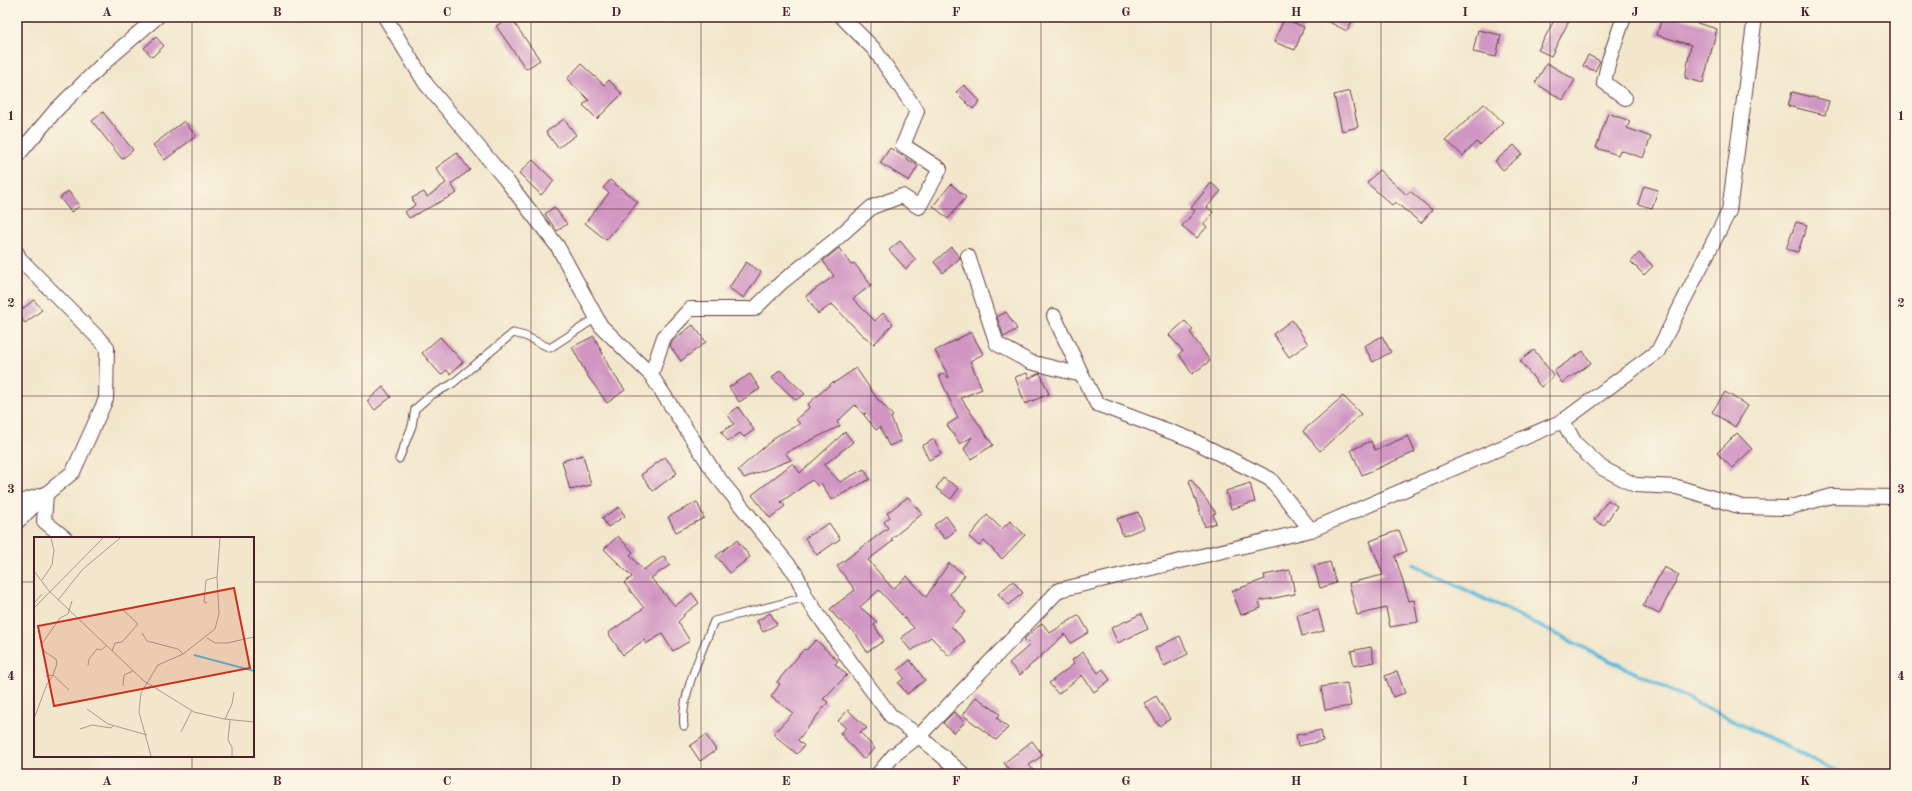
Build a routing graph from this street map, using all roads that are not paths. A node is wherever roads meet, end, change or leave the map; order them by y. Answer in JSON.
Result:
{"nodes":[{"id":1,"x":158,"y":17,"type":"edge"},
{"id":2,"x":385,"y":17,"type":"edge"},
{"id":3,"x":842,"y":17,"type":"edge"},
{"id":4,"x":1624,"y":17,"type":"edge"},
{"id":5,"x":1755,"y":17,"type":"edge"},
{"id":6,"x":1625,"y":98,"type":"dead end"},
{"id":7,"x":17,"y":156,"type":"edge"},
{"id":8,"x":17,"y":253,"type":"edge"},
{"id":9,"x":968,"y":256,"type":"dead end"},
{"id":10,"x":1054,"y":316,"type":"dead end"},
{"id":11,"x":596,"y":318,"type":"junction"},
{"id":12,"x":650,"y":375,"type":"junction"},
{"id":13,"x":1082,"y":375,"type":"junction"},
{"id":14,"x":1563,"y":421,"type":"junction"},
{"id":15,"x":399,"y":459,"type":"dead end"},
{"id":16,"x":46,"y":494,"type":"junction"},
{"id":17,"x":1895,"y":497,"type":"edge"},
{"id":18,"x":17,"y":503,"type":"edge"},
{"id":19,"x":17,"y":522,"type":"edge"},
{"id":20,"x":1311,"y":530,"type":"junction"},
{"id":21,"x":64,"y":537,"type":"edge"},
{"id":22,"x":806,"y":597,"type":"junction"},
{"id":23,"x":684,"y":726,"type":"dead end"},
{"id":24,"x":919,"y":736,"type":"junction"},
{"id":25,"x":878,"y":774,"type":"edge"},
{"id":26,"x":963,"y":774,"type":"edge"}],
"edges":[{"from":1,"to":7,"type":"street"},
{"from":2,"to":11,"type":"street"},
{"from":3,"to":12,"type":"street"},
{"from":4,"to":6,"type":"street"},
{"from":5,"to":14,"type":"street"},
{"from":8,"to":16,"type":"street"},
{"from":9,"to":13,"type":"street"},
{"from":10,"to":13,"type":"street"},
{"from":11,"to":12,"type":"street"},
{"from":11,"to":15,"type":"lane"},
{"from":12,"to":22,"type":"street"},
{"from":13,"to":20,"type":"street"},
{"from":14,"to":17,"type":"street"},
{"from":14,"to":20,"type":"street"},
{"from":16,"to":18,"type":"street"},
{"from":16,"to":19,"type":"street"},
{"from":16,"to":21,"type":"street"},
{"from":20,"to":24,"type":"street"},
{"from":22,"to":23,"type":"lane"},
{"from":22,"to":24,"type":"street"},
{"from":24,"to":25,"type":"street"},
{"from":24,"to":26,"type":"street"}]}
